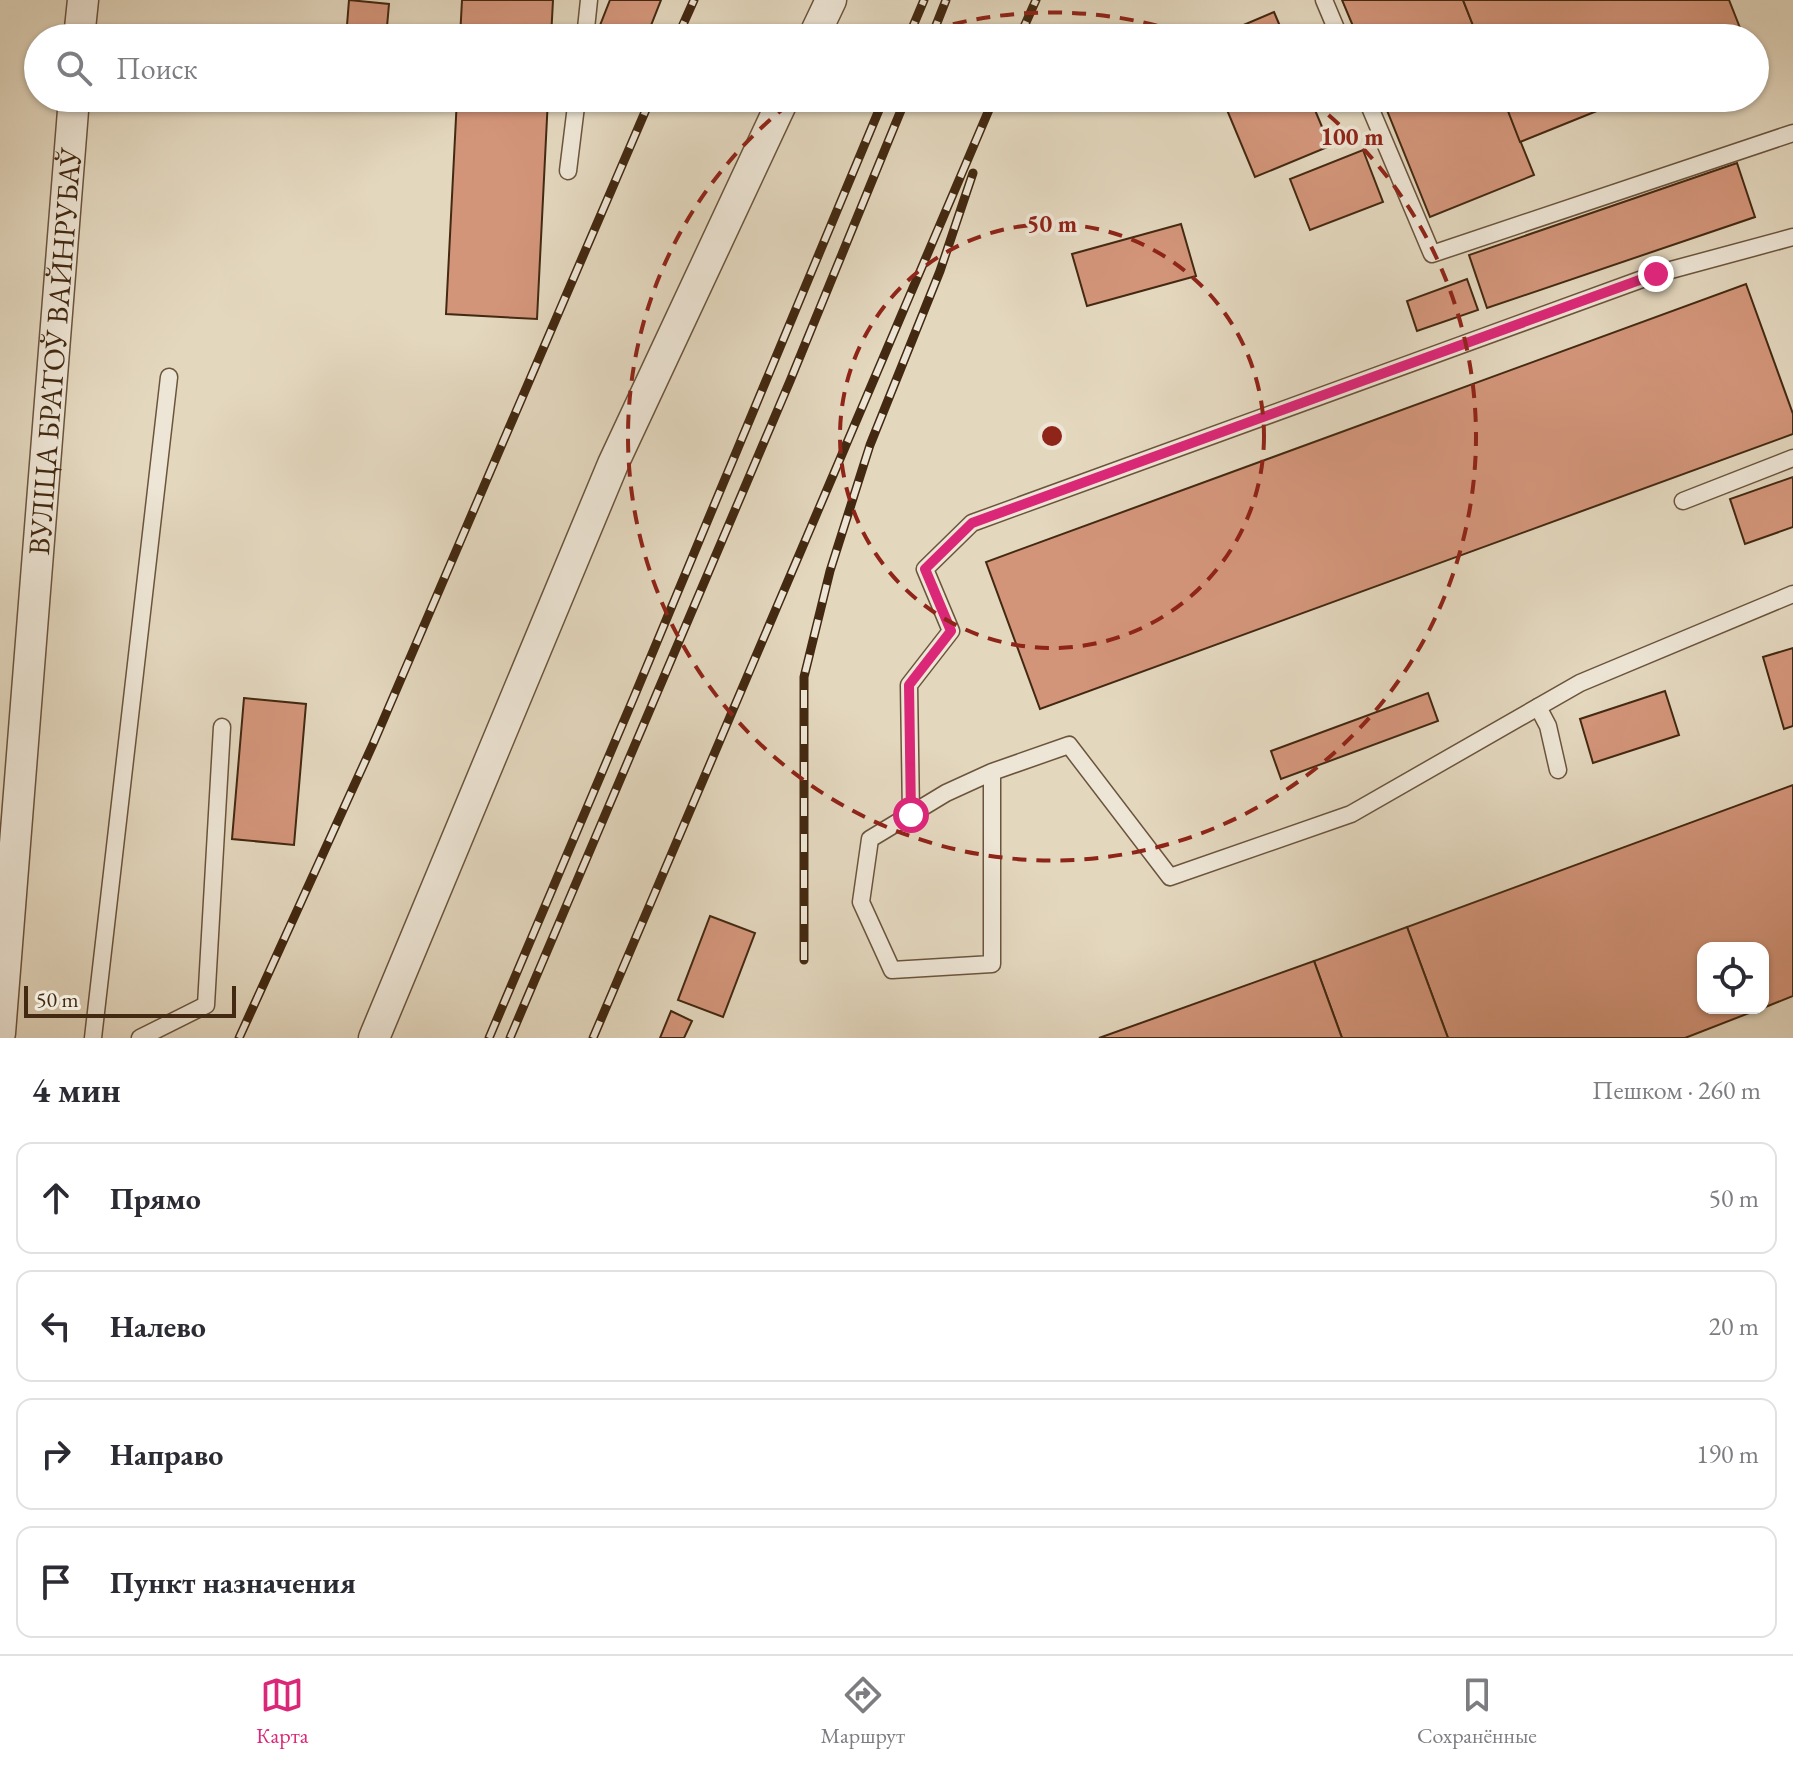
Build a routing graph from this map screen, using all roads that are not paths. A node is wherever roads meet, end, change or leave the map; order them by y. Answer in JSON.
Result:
{"nodes":[{"id":1,"x":83,"y":0,"type":"edge"},
{"id":2,"x":589,"y":0,"type":"edge"},
{"id":3,"x":831,"y":0,"type":"edge"},
{"id":4,"x":1324,"y":0,"type":"edge"},
{"id":5,"x":80,"y":24,"type":"edge"},
{"id":6,"x":586,"y":24,"type":"edge"},
{"id":7,"x":820,"y":24,"type":"edge"},
{"id":8,"x":1334,"y":24,"type":"edge"},
{"id":9,"x":73,"y":112,"type":"edge"},
{"id":10,"x":575,"y":112,"type":"edge"},
{"id":11,"x":777,"y":112,"type":"edge"},
{"id":12,"x":1372,"y":112,"type":"edge"},
{"id":13,"x":1793,"y":133,"type":"edge"},
{"id":14,"x":568,"y":171,"type":"dead end"},
{"id":15,"x":1793,"y":237,"type":"edge"},
{"id":16,"x":169,"y":377,"type":"dead end"},
{"id":17,"x":1793,"y":458,"type":"edge"},
{"id":18,"x":1683,"y":501,"type":"dead end"},
{"id":19,"x":1793,"y":594,"type":"edge"},
{"id":20,"x":1538,"y":707,"type":"junction"},
{"id":21,"x":222,"y":727,"type":"dead end"},
{"id":22,"x":1558,"y":770,"type":"dead end"},
{"id":23,"x":992,"y":772,"type":"junction"},
{"id":24,"x":911,"y":815,"type":"junction"},
{"id":25,"x":0,"y":1033,"type":"edge"},
{"id":26,"x":93,"y":1038,"type":"edge"},
{"id":27,"x":140,"y":1038,"type":"edge"},
{"id":28,"x":374,"y":1038,"type":"edge"}],
"edges":[{"from":1,"to":5,"type":"street"},
{"from":2,"to":6,"type":"lane"},
{"from":3,"to":7,"type":"street"},
{"from":4,"to":8,"type":"lane"},
{"from":9,"to":25,"type":"street","name":"ВУЛІЦА БРАТОЎ ВАЙНРУБАЎ"},
{"from":10,"to":14,"type":"lane"},
{"from":11,"to":28,"type":"street"},
{"from":12,"to":13,"type":"lane"},
{"from":15,"to":24,"type":"lane"},
{"from":16,"to":26,"type":"lane"},
{"from":17,"to":18,"type":"lane"},
{"from":19,"to":20,"type":"lane"},
{"from":20,"to":22,"type":"lane"},
{"from":20,"to":23,"type":"lane"},
{"from":21,"to":27,"type":"lane"},
{"from":23,"to":24,"type":"lane"},
{"from":23,"to":24,"type":"lane"}]}
